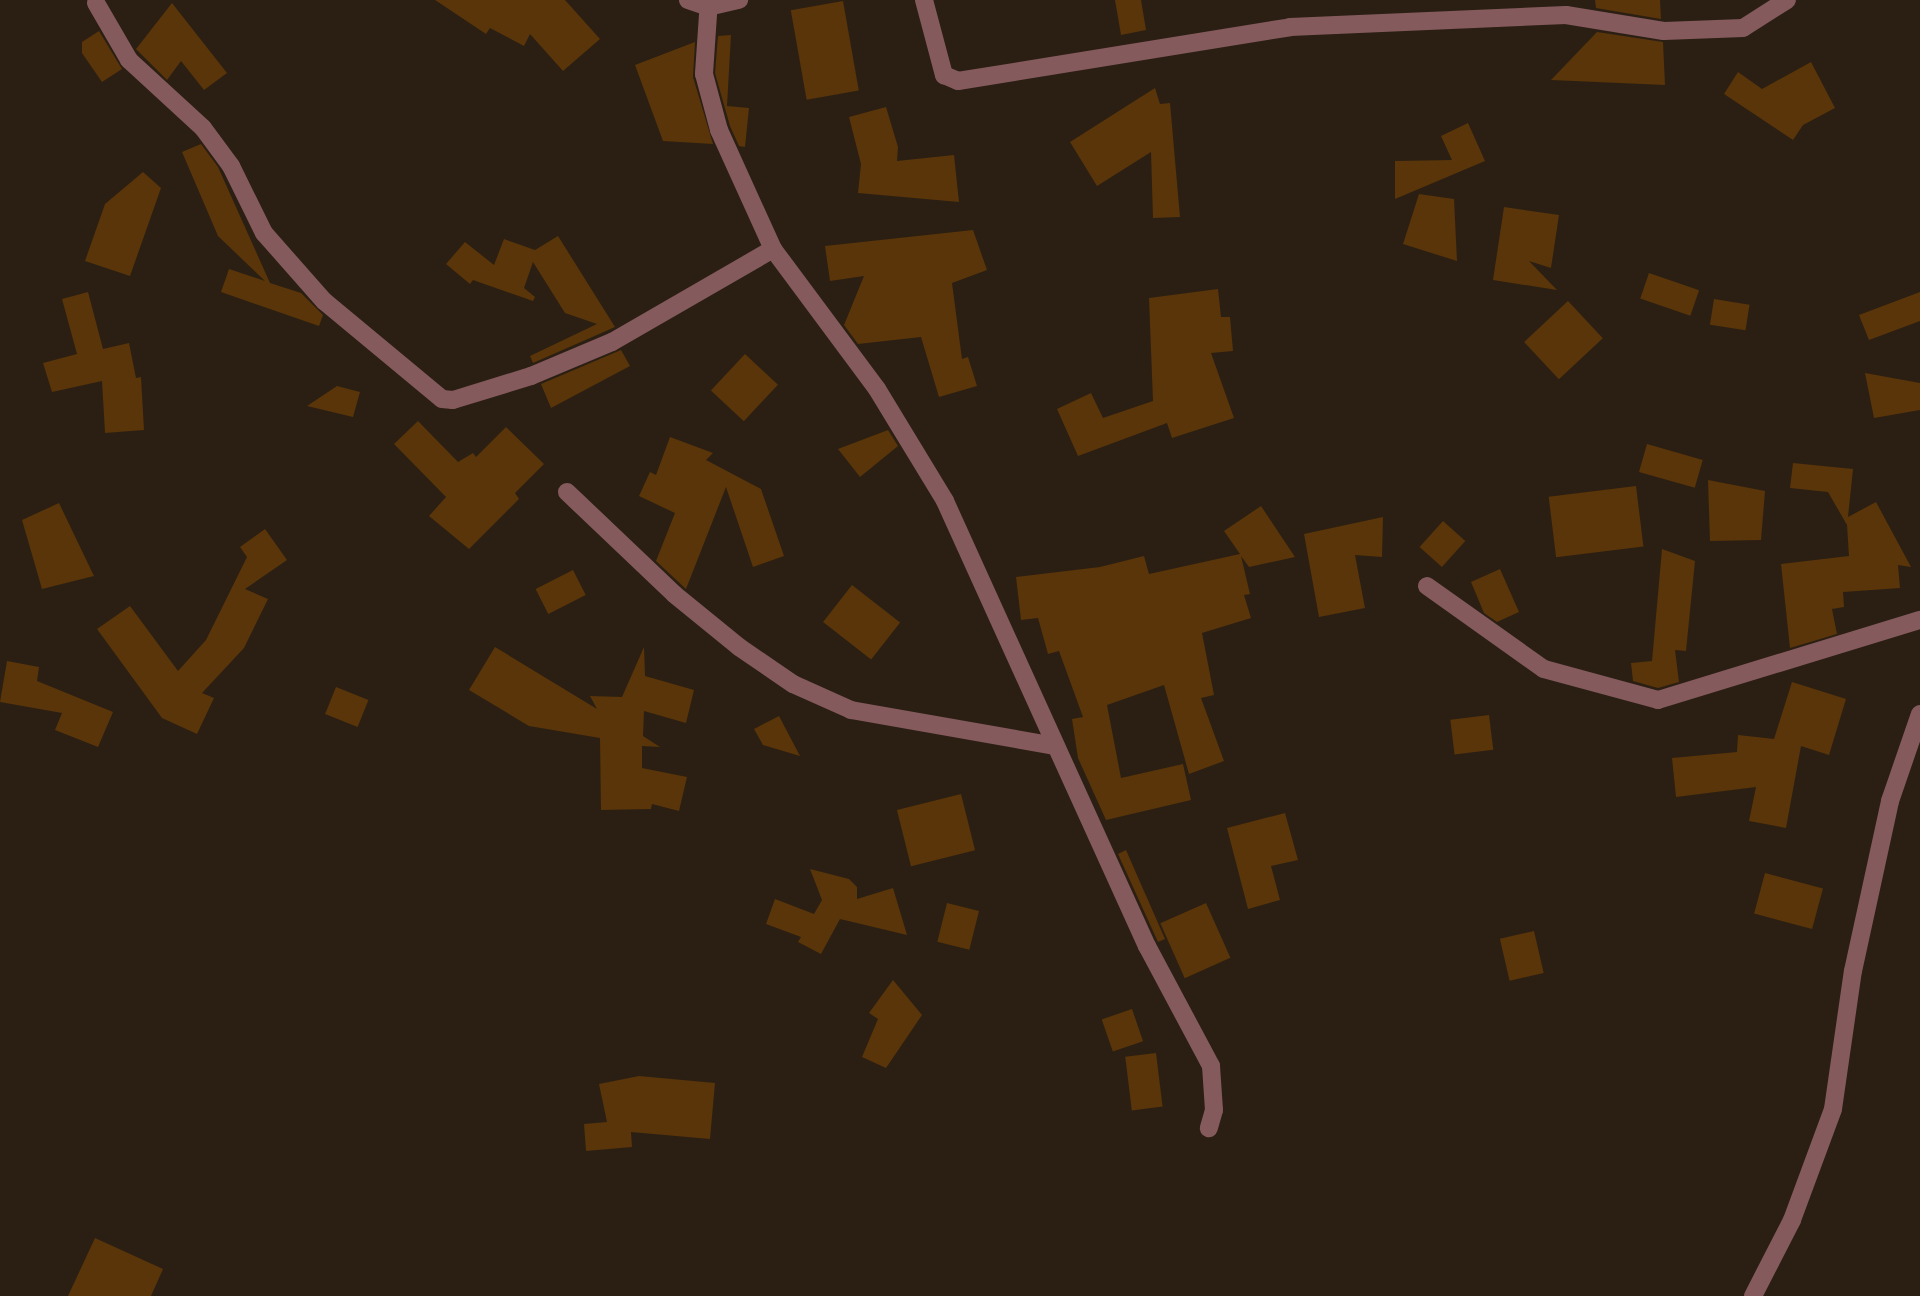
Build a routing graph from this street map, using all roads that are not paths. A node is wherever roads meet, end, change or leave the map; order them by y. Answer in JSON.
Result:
{"nodes":[{"id":1,"x":688,"y":0,"type":"edge"},
{"id":2,"x":739,"y":0,"type":"edge"},
{"id":3,"x":924,"y":0,"type":"edge"},
{"id":4,"x":1787,"y":0,"type":"edge"},
{"id":5,"x":96,"y":3,"type":"dead end"},
{"id":6,"x":709,"y":4,"type":"edge"},
{"id":7,"x":773,"y":249,"type":"junction"},
{"id":8,"x":567,"y":492,"type":"dead end"},
{"id":9,"x":1427,"y":586,"type":"dead end"},
{"id":10,"x":1920,"y":620,"type":"edge"},
{"id":11,"x":1920,"y":714,"type":"edge"},
{"id":12,"x":1056,"y":746,"type":"junction"},
{"id":13,"x":1209,"y":1128,"type":"dead end"},
{"id":14,"x":1753,"y":1296,"type":"edge"}],
"edges":[{"from":1,"to":6,"type":"street"},
{"from":2,"to":6,"type":"street"},
{"from":3,"to":4,"type":"street"},
{"from":5,"to":7,"type":"street"},
{"from":6,"to":7,"type":"street"},
{"from":7,"to":12,"type":"street"},
{"from":8,"to":12,"type":"street"},
{"from":9,"to":10,"type":"street"},
{"from":11,"to":14,"type":"street"},
{"from":12,"to":13,"type":"street"}]}
